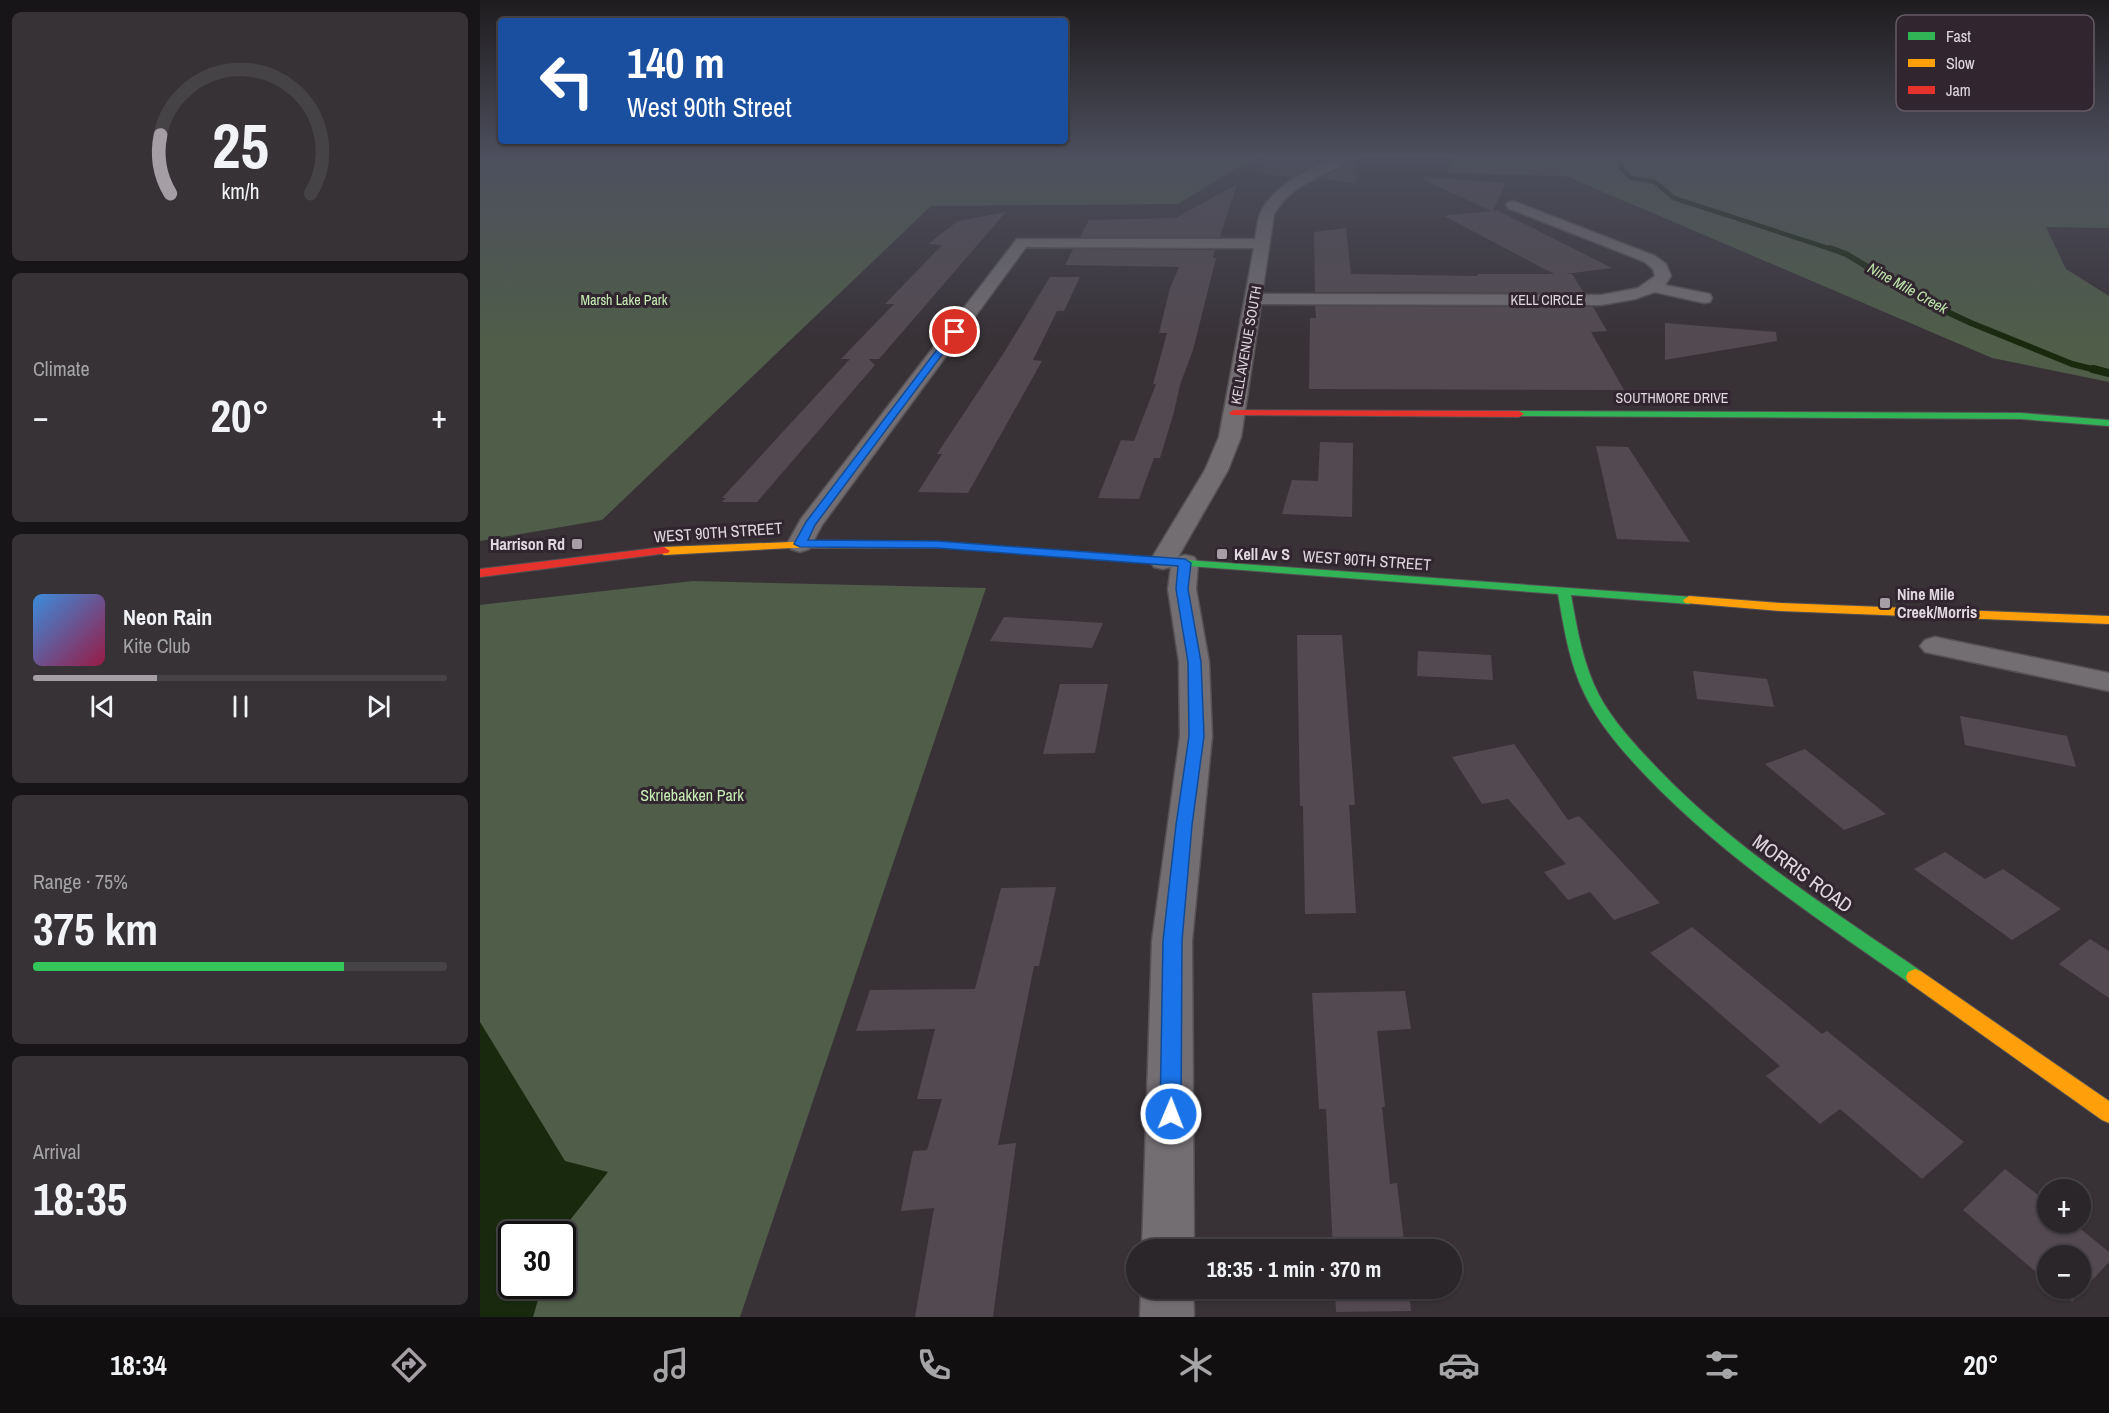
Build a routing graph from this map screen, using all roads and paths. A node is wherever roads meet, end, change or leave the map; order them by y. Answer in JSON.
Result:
{"nodes":[{"id":1,"x":1267,"y":216,"type":"edge"},
{"id":2,"x":1542,"y":216,"type":"edge"},
{"id":3,"x":1263,"y":244,"type":"junction"},
{"id":4,"x":1653,"y":287,"type":"junction"},
{"id":5,"x":1704,"y":298,"type":"dead end"},
{"id":6,"x":1254,"y":299,"type":"junction"},
{"id":7,"x":1234,"y":412,"type":"junction"},
{"id":8,"x":2109,"y":423,"type":"edge"},
{"id":9,"x":800,"y":544,"type":"junction"},
{"id":10,"x":1174,"y":562,"type":"junction"},
{"id":11,"x":480,"y":573,"type":"edge"},
{"id":12,"x":1564,"y":592,"type":"junction"},
{"id":13,"x":2109,"y":620,"type":"edge"},
{"id":14,"x":1935,"y":646,"type":"dead end"},
{"id":15,"x":2109,"y":682,"type":"edge"},
{"id":16,"x":2109,"y":1113,"type":"edge"},
{"id":17,"x":1168,"y":1239,"type":"edge"},
{"id":18,"x":1167,"y":1299,"type":"edge"},
{"id":19,"x":1167,"y":1317,"type":"edge"}],
"edges":[{"from":1,"to":3,"type":"street","name":"KELL AVENUE SOUTH"},
{"from":2,"to":4,"type":"street"},
{"from":3,"to":6,"type":"street","name":"KELL AVENUE SOUTH"},
{"from":3,"to":9,"type":"street"},
{"from":4,"to":5,"type":"street"},
{"from":4,"to":6,"type":"street","name":"KELL CIRCLE"},
{"from":6,"to":7,"type":"street","name":"KELL AVENUE SOUTH"},
{"from":7,"to":8,"type":"street","name":"SOUTHMORE DRIVE"},
{"from":7,"to":10,"type":"street","name":"KELL AVENUE SOUTH"},
{"from":9,"to":10,"type":"street","name":"WEST 90TH STREET"},
{"from":9,"to":11,"type":"street","name":"WEST 90TH STREET"},
{"from":10,"to":12,"type":"street","name":"WEST 90TH STREET"},
{"from":10,"to":17,"type":"street","name":"KELL AVENUE SOUTH"},
{"from":12,"to":13,"type":"street","name":"WEST 90TH STREET"},
{"from":12,"to":16,"type":"street","name":"MORRIS ROAD"},
{"from":14,"to":15,"type":"street"},
{"from":18,"to":19,"type":"street"}]}
